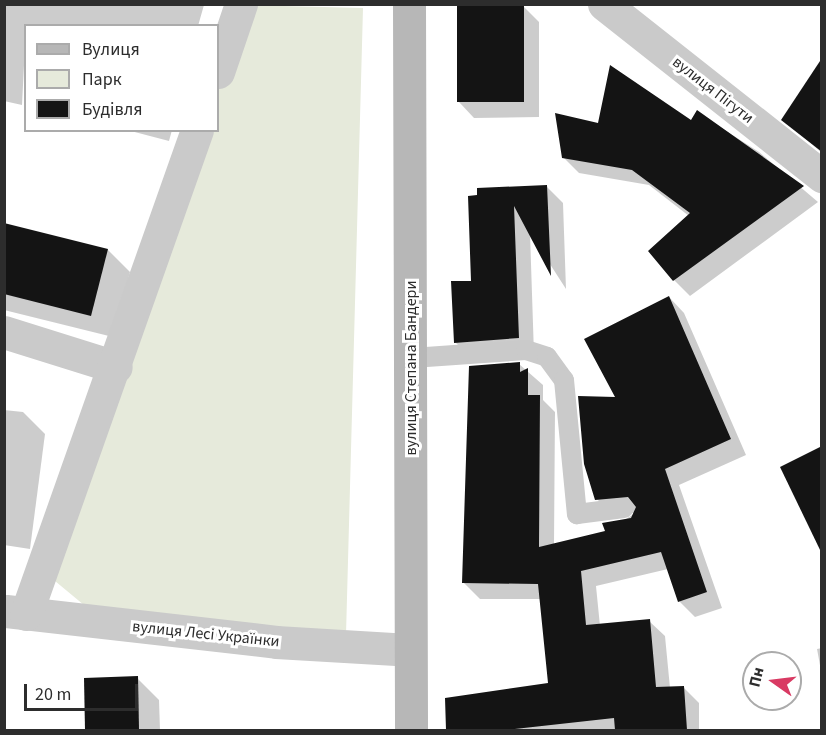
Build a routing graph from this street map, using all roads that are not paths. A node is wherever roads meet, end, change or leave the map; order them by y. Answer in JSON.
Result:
{"nodes":[{"id":1,"x":241,"y":4,"type":"edge"},
{"id":2,"x":409,"y":4,"type":"edge"},
{"id":3,"x":604,"y":4,"type":"edge"},
{"id":4,"x":219,"y":69,"type":"edge"},
{"id":5,"x":196,"y":132,"type":"edge"},
{"id":6,"x":822,"y":176,"type":"edge"},
{"id":7,"x":4,"y":332,"type":"edge"},
{"id":8,"x":412,"y":358,"type":"junction"},
{"id":9,"x":116,"y":367,"type":"junction"},
{"id":10,"x":624,"y":508,"type":"dead end"},
{"id":11,"x":15,"y":612,"type":"edge"},
{"id":12,"x":409,"y":650,"type":"junction"},
{"id":13,"x":411,"y":730,"type":"edge"}],
"edges":[{"from":1,"to":4,"type":"street"},
{"from":2,"to":8,"type":"street","name":"вулиця Степана Бандери"},
{"from":3,"to":6,"type":"street","name":"вулиця Пігути"},
{"from":5,"to":9,"type":"street"},
{"from":7,"to":9,"type":"street"},
{"from":8,"to":10,"type":"lane"},
{"from":8,"to":12,"type":"street","name":"вулиця Степана Бандери"},
{"from":9,"to":11,"type":"street"},
{"from":11,"to":12,"type":"street","name":"вулиця Лесі Українки"},
{"from":12,"to":13,"type":"street","name":"вулиця Степана Бандери"}]}
